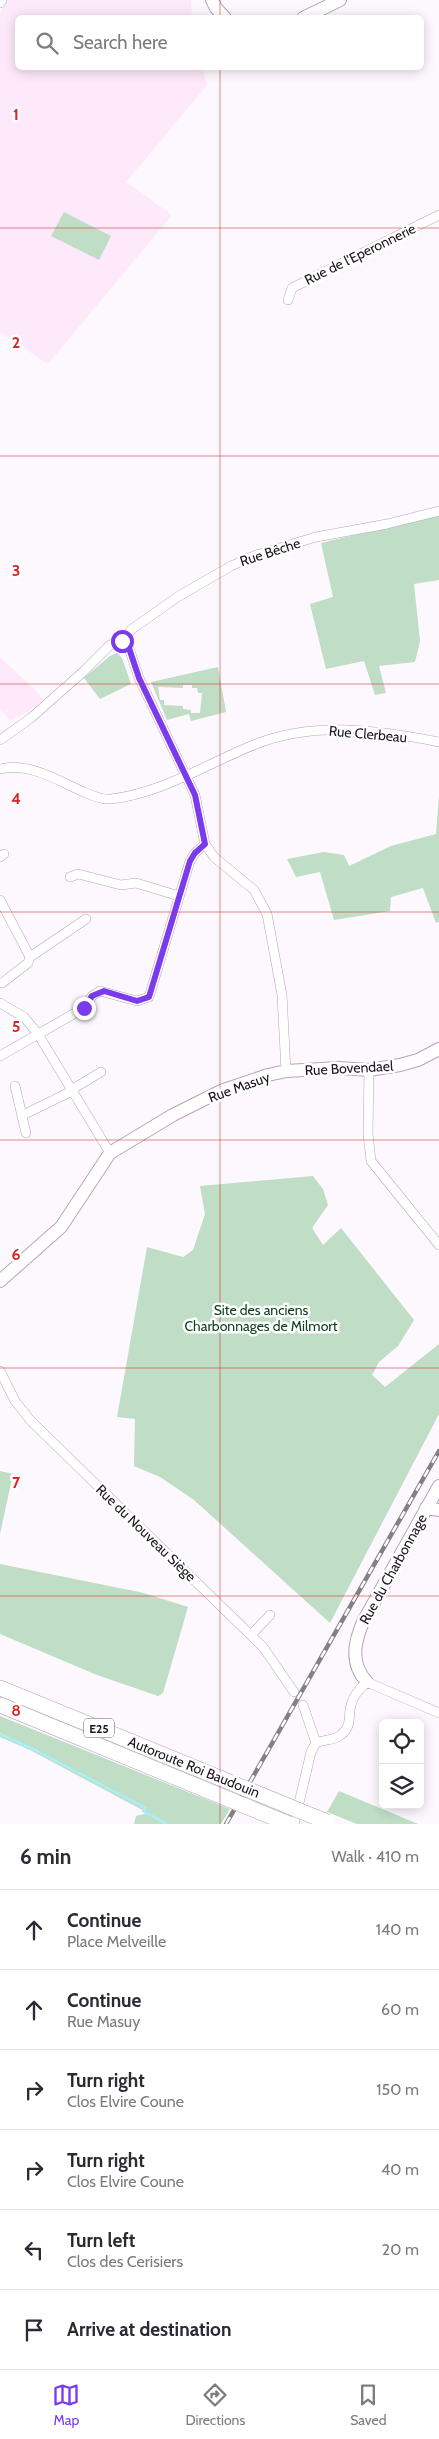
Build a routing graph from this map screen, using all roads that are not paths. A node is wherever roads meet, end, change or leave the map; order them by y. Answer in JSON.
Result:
{"nodes":[{"id":1,"x":2,"y":0,"type":"edge"},
{"id":2,"x":212,"y":0,"type":"edge"},
{"id":3,"x":340,"y":0,"type":"edge"},
{"id":4,"x":0,"y":3,"type":"edge"},
{"id":5,"x":222,"y":15,"type":"edge"},
{"id":6,"x":309,"y":15,"type":"edge"},
{"id":7,"x":439,"y":215,"type":"edge"},
{"id":8,"x":288,"y":300,"type":"dead end"},
{"id":9,"x":439,"y":511,"type":"edge"},
{"id":10,"x":122,"y":641,"type":"junction"},
{"id":11,"x":0,"y":740,"type":"edge"},
{"id":12,"x":439,"y":742,"type":"edge"},
{"id":13,"x":0,"y":769,"type":"edge"},
{"id":14,"x":185,"y":777,"type":"junction"},
{"id":15,"x":205,"y":844,"type":"junction"},
{"id":16,"x":70,"y":877,"type":"dead end"},
{"id":17,"x":179,"y":896,"type":"junction"},
{"id":18,"x":0,"y":900,"type":"edge"},
{"id":19,"x":86,"y":920,"type":"dead end"},
{"id":20,"x":30,"y":957,"type":"junction"},
{"id":21,"x":2,"y":983,"type":"dead end"},
{"id":22,"x":0,"y":1003,"type":"edge"},
{"id":23,"x":38,"y":1034,"type":"junction"},
{"id":24,"x":439,"y":1049,"type":"edge"},
{"id":25,"x":0,"y":1056,"type":"edge"},
{"id":26,"x":369,"y":1070,"type":"junction"},
{"id":27,"x":286,"y":1071,"type":"junction"},
{"id":28,"x":101,"y":1072,"type":"dead end"},
{"id":29,"x":15,"y":1086,"type":"dead end"},
{"id":30,"x":72,"y":1091,"type":"junction"},
{"id":31,"x":23,"y":1114,"type":"junction"},
{"id":32,"x":26,"y":1133,"type":"dead end"},
{"id":33,"x":110,"y":1153,"type":"junction"},
{"id":34,"x":439,"y":1245,"type":"edge"},
{"id":35,"x":0,"y":1282,"type":"edge"},
{"id":36,"x":0,"y":1372,"type":"edge"},
{"id":37,"x":439,"y":1486,"type":"edge"},
{"id":38,"x":433,"y":1509,"type":"edge"},
{"id":39,"x":270,"y":1615,"type":"dead end"},
{"id":40,"x":251,"y":1635,"type":"junction"},
{"id":41,"x":367,"y":1682,"type":"junction"},
{"id":42,"x":0,"y":1688,"type":"edge"},
{"id":43,"x":294,"y":1692,"type":"dead end"},
{"id":44,"x":0,"y":1705,"type":"edge"},
{"id":45,"x":303,"y":1705,"type":"dead end"},
{"id":46,"x":439,"y":1713,"type":"edge"},
{"id":47,"x":316,"y":1743,"type":"junction"},
{"id":48,"x":330,"y":1823,"type":"edge"},
{"id":49,"x":289,"y":1824,"type":"edge"},
{"id":50,"x":294,"y":1824,"type":"edge"}],
"edges":[{"from":1,"to":4,"type":"street"},
{"from":2,"to":5,"type":"street"},
{"from":3,"to":6,"type":"street"},
{"from":7,"to":8,"type":"street","name":"Rue de l'Eperonnerie"},
{"from":9,"to":10,"type":"street","name":"Rue Bêche"},
{"from":10,"to":11,"type":"street","name":"Rue Bêche"},
{"from":10,"to":14,"type":"street","name":"Rue Masuy"},
{"from":12,"to":14,"type":"street","name":"Rue Clerbeau"},
{"from":13,"to":14,"type":"street","name":"Rue Clerbeau"},
{"from":14,"to":15,"type":"street","name":"Rue Masuy"},
{"from":15,"to":17,"type":"street"},
{"from":15,"to":27,"type":"street","name":"Rue Masuy"},
{"from":16,"to":17,"type":"street"},
{"from":17,"to":23,"type":"street"},
{"from":18,"to":20,"type":"street"},
{"from":19,"to":20,"type":"street"},
{"from":20,"to":21,"type":"street"},
{"from":22,"to":23,"type":"street"},
{"from":23,"to":25,"type":"street"},
{"from":23,"to":30,"type":"street"},
{"from":24,"to":26,"type":"street","name":"Rue Bovendael"},
{"from":26,"to":27,"type":"street","name":"Rue Bovendael"},
{"from":26,"to":34,"type":"street"},
{"from":27,"to":33,"type":"street","name":"Rue Masuy"},
{"from":28,"to":30,"type":"street"},
{"from":29,"to":31,"type":"street"},
{"from":30,"to":31,"type":"street"},
{"from":30,"to":33,"type":"street"},
{"from":31,"to":32,"type":"street"},
{"from":33,"to":35,"type":"street","name":"Rue Masuy"},
{"from":36,"to":40,"type":"street","name":"Rue du Nouveau Siège"},
{"from":37,"to":38,"type":"street","name":"Rue du Charbonnage"},
{"from":38,"to":41,"type":"street","name":"Rue du Charbonnage"},
{"from":39,"to":40,"type":"street"},
{"from":40,"to":43,"type":"street","name":"Rue du Nouveau Siège"},
{"from":41,"to":46,"type":"street"},
{"from":41,"to":47,"type":"street"},
{"from":42,"to":48,"type":"highway","name":"Autoroute Roi Baudouin","number":"E25","bridge":true},
{"from":44,"to":49,"type":"highway","name":"Autoroute Roi Baudouin","number":"E25","bridge":true},
{"from":45,"to":47,"type":"street"},
{"from":47,"to":50,"type":"street"}]}
